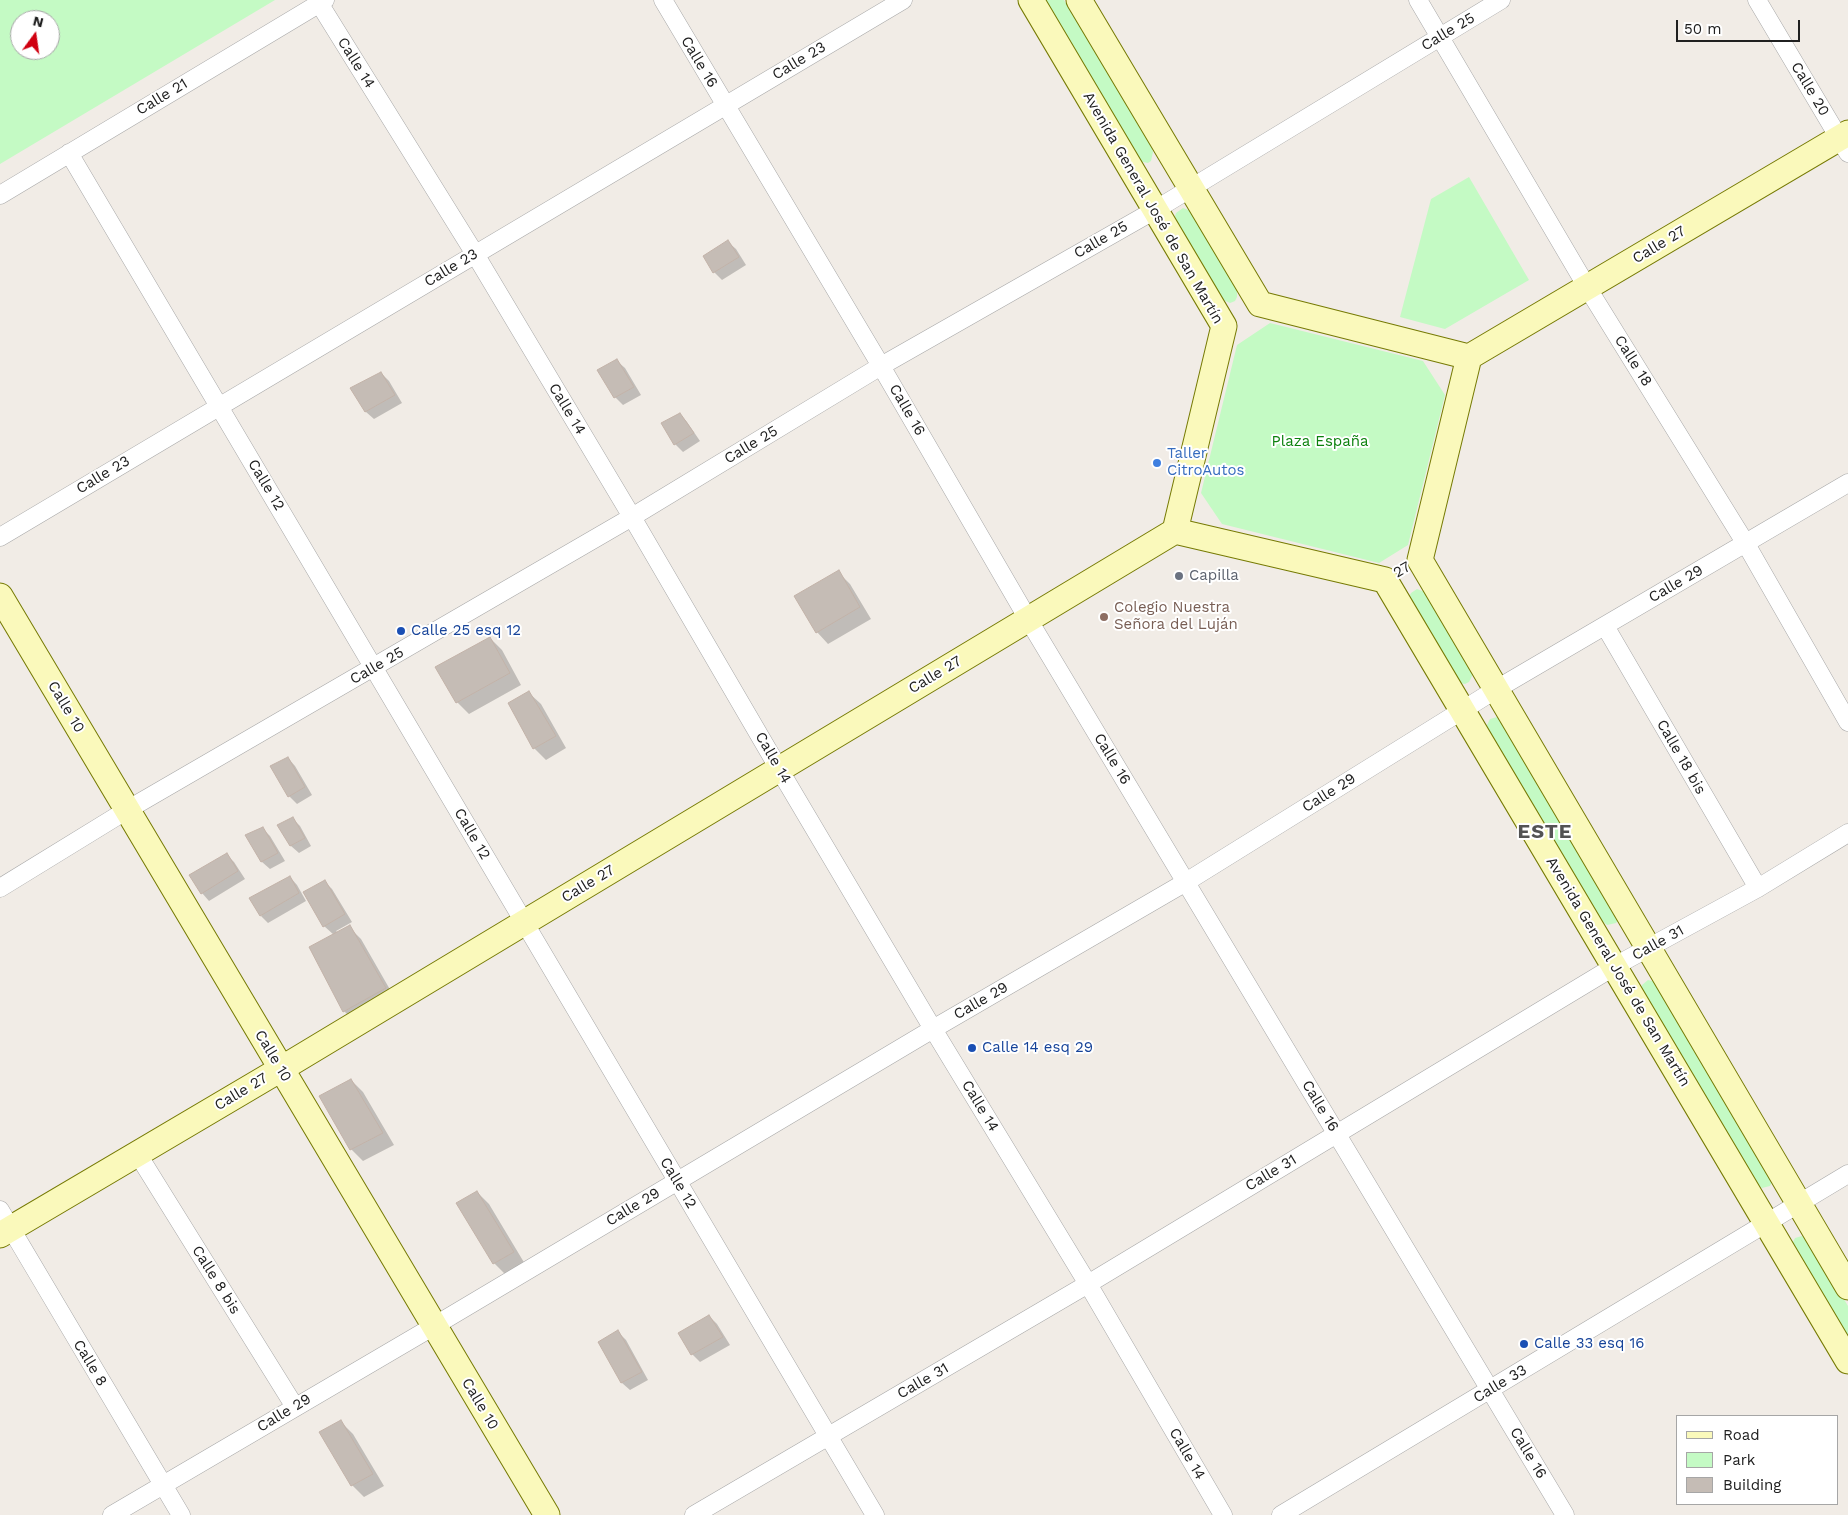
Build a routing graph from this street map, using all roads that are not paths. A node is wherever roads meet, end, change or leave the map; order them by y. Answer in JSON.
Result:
{"nodes":[{"id":1,"x":663,"y":0,"type":"edge"},
{"id":2,"x":902,"y":0,"type":"edge"},
{"id":3,"x":1031,"y":0,"type":"edge"},
{"id":4,"x":1079,"y":0,"type":"edge"},
{"id":5,"x":1418,"y":0,"type":"edge"},
{"id":6,"x":1501,"y":0,"type":"edge"},
{"id":7,"x":1758,"y":0,"type":"edge"},
{"id":8,"x":322,"y":2,"type":"edge"},
{"id":9,"x":1440,"y":37,"type":"junction"},
{"id":10,"x":725,"y":106,"type":"junction"},
{"id":11,"x":1845,"y":142,"type":"edge"},
{"id":12,"x":69,"y":153,"type":"junction"},
{"id":13,"x":1190,"y":187,"type":"junction"},
{"id":14,"x":0,"y":194,"type":"edge"},
{"id":15,"x":1155,"y":210,"type":"junction"},
{"id":16,"x":475,"y":254,"type":"junction"},
{"id":17,"x":1587,"y":288,"type":"junction"},
{"id":18,"x":1260,"y":304,"type":"junction"},
{"id":19,"x":1224,"y":326,"type":"junction"},
{"id":20,"x":1469,"y":357,"type":"junction"},
{"id":21,"x":882,"y":366,"type":"junction"},
{"id":22,"x":219,"y":407,"type":"junction"},
{"id":23,"x":1848,"y":482,"type":"edge"},
{"id":24,"x":632,"y":517,"type":"junction"},
{"id":25,"x":1175,"y":531,"type":"junction"},
{"id":26,"x":0,"y":537,"type":"edge"},
{"id":27,"x":1746,"y":544,"type":"junction"},
{"id":28,"x":1420,"y":560,"type":"junction"},
{"id":29,"x":1385,"y":580,"type":"junction"},
{"id":30,"x":0,"y":596,"type":"edge"},
{"id":31,"x":1028,"y":619,"type":"junction"},
{"id":32,"x":1605,"y":626,"type":"junction"},
{"id":33,"x":374,"y":668,"type":"junction"},
{"id":34,"x":1495,"y":690,"type":"junction"},
{"id":35,"x":1463,"y":709,"type":"junction"},
{"id":36,"x":1848,"y":722,"type":"edge"},
{"id":37,"x":779,"y":769,"type":"junction"},
{"id":38,"x":127,"y":810,"type":"junction"},
{"id":39,"x":1848,"y":833,"type":"edge"},
{"id":40,"x":1186,"y":882,"type":"junction"},
{"id":41,"x":0,"y":888,"type":"edge"},
{"id":42,"x":1758,"y":888,"type":"junction"},
{"id":43,"x":524,"y":922,"type":"junction"},
{"id":44,"x":1648,"y":949,"type":"junction"},
{"id":45,"x":1615,"y":966,"type":"junction"},
{"id":46,"x":933,"y":1029,"type":"junction"},
{"id":47,"x":281,"y":1068,"type":"junction"},
{"id":48,"x":1336,"y":1133,"type":"junction"},
{"id":49,"x":137,"y":1153,"type":"junction"},
{"id":50,"x":1848,"y":1174,"type":"edge"},
{"id":51,"x":677,"y":1180,"type":"junction"},
{"id":52,"x":1799,"y":1202,"type":"junction"},
{"id":53,"x":1766,"y":1223,"type":"junction"},
{"id":54,"x":4,"y":1224,"type":"edge"},
{"id":55,"x":1088,"y":1284,"type":"junction"},
{"id":56,"x":1848,"y":1287,"type":"edge"},
{"id":57,"x":434,"y":1326,"type":"junction"},
{"id":58,"x":1848,"y":1361,"type":"edge"},
{"id":59,"x":1490,"y":1390,"type":"junction"},
{"id":60,"x":295,"y":1407,"type":"junction"},
{"id":61,"x":828,"y":1436,"type":"junction"},
{"id":62,"x":163,"y":1486,"type":"junction"},
{"id":63,"x":112,"y":1515,"type":"edge"},
{"id":64,"x":180,"y":1515,"type":"edge"},
{"id":65,"x":546,"y":1515,"type":"edge"},
{"id":66,"x":694,"y":1515,"type":"edge"},
{"id":67,"x":875,"y":1515,"type":"edge"},
{"id":68,"x":1223,"y":1515,"type":"edge"},
{"id":69,"x":1281,"y":1515,"type":"edge"},
{"id":70,"x":1565,"y":1515,"type":"edge"}],
"edges":[{"from":1,"to":10,"type":"street","name":"Calle 16"},
{"from":2,"to":10,"type":"street","name":"Calle 23"},
{"from":3,"to":15,"type":"main road","name":"Avenida General José de San Martín"},
{"from":4,"to":13,"type":"main road"},
{"from":5,"to":9,"type":"street","name":"Calle 18"},
{"from":6,"to":9,"type":"street","name":"Calle 25"},
{"from":7,"to":11,"type":"street","name":"Calle 20"},
{"from":8,"to":12,"type":"street","name":"Calle 21"},
{"from":8,"to":16,"type":"street","name":"Calle 14"},
{"from":9,"to":13,"type":"street","name":"Calle 25"},
{"from":9,"to":17,"type":"street","name":"Calle 18"},
{"from":10,"to":16,"type":"street","name":"Calle 23"},
{"from":10,"to":21,"type":"street","name":"Calle 16"},
{"from":11,"to":17,"type":"main road","name":"Calle 27"},
{"from":12,"to":14,"type":"street","name":"Calle 21"},
{"from":12,"to":22,"type":"street","name":"Calle 12"},
{"from":13,"to":15,"type":"street","name":"Calle 25"},
{"from":13,"to":18,"type":"main road"},
{"from":15,"to":19,"type":"main road","name":"Avenida General José de San Martín"},
{"from":15,"to":21,"type":"street","name":"Calle 25"},
{"from":16,"to":22,"type":"street","name":"Calle 23"},
{"from":16,"to":24,"type":"street","name":"Calle 14"},
{"from":17,"to":20,"type":"main road","name":"Calle 27"},
{"from":17,"to":27,"type":"street","name":"Calle 18"},
{"from":18,"to":19,"type":"main road"},
{"from":18,"to":20,"type":"main road"},
{"from":19,"to":25,"type":"main road","name":"Avenida General José de San Martín"},
{"from":20,"to":28,"type":"main road"},
{"from":21,"to":24,"type":"street","name":"Calle 25"},
{"from":21,"to":31,"type":"street","name":"Calle 16"},
{"from":22,"to":26,"type":"street","name":"Calle 23"},
{"from":22,"to":33,"type":"street","name":"Calle 12"},
{"from":23,"to":27,"type":"street","name":"Calle 29"},
{"from":24,"to":33,"type":"street","name":"Calle 25"},
{"from":24,"to":37,"type":"street","name":"Calle 14"},
{"from":25,"to":29,"type":"main road"},
{"from":25,"to":31,"type":"main road","name":"Calle 27"},
{"from":27,"to":32,"type":"street","name":"Calle 29"},
{"from":27,"to":36,"type":"street","name":"Calle 18"},
{"from":28,"to":29,"type":"main road","name":"27"},
{"from":28,"to":34,"type":"main road"},
{"from":29,"to":35,"type":"main road","name":"Avenida General José de San Martín"},
{"from":30,"to":38,"type":"main road","name":"Calle 10"},
{"from":31,"to":37,"type":"main road","name":"Calle 27"},
{"from":31,"to":40,"type":"street","name":"Calle 16"},
{"from":32,"to":34,"type":"street","name":"Calle 29"},
{"from":32,"to":42,"type":"street","name":"Calle 18 bis"},
{"from":33,"to":38,"type":"street","name":"Calle 25"},
{"from":33,"to":43,"type":"street","name":"Calle 12"},
{"from":34,"to":35,"type":"street","name":"Calle 29"},
{"from":34,"to":44,"type":"main road"},
{"from":35,"to":40,"type":"street","name":"Calle 29"},
{"from":35,"to":45,"type":"main road","name":"Avenida General José de San Martín"},
{"from":37,"to":43,"type":"main road","name":"Calle 27"},
{"from":37,"to":46,"type":"street","name":"Calle 14"},
{"from":38,"to":41,"type":"street","name":"Calle 25"},
{"from":38,"to":47,"type":"main road","name":"Calle 10"},
{"from":39,"to":42,"type":"street","name":"Calle 31"},
{"from":40,"to":46,"type":"street","name":"Calle 29"},
{"from":40,"to":48,"type":"street","name":"Calle 16"},
{"from":42,"to":44,"type":"street","name":"Calle 31"},
{"from":43,"to":47,"type":"main road","name":"Calle 27"},
{"from":43,"to":51,"type":"street","name":"Calle 12"},
{"from":44,"to":45,"type":"street","name":"Calle 31"},
{"from":44,"to":52,"type":"main road"},
{"from":45,"to":48,"type":"street","name":"Calle 31"},
{"from":45,"to":53,"type":"main road","name":"Avenida General José de San Martín"},
{"from":46,"to":51,"type":"street","name":"Calle 29"},
{"from":46,"to":55,"type":"street","name":"Calle 14"},
{"from":47,"to":49,"type":"main road","name":"Calle 27"},
{"from":47,"to":57,"type":"main road","name":"Calle 10"},
{"from":48,"to":55,"type":"street","name":"Calle 31"},
{"from":48,"to":59,"type":"street","name":"Calle 16"},
{"from":49,"to":54,"type":"main road","name":"Calle 27"},
{"from":49,"to":60,"type":"street","name":"Calle 8 bis"},
{"from":50,"to":52,"type":"street","name":"Calle 33"},
{"from":51,"to":57,"type":"street","name":"Calle 29"},
{"from":51,"to":61,"type":"street","name":"Calle 12"},
{"from":52,"to":53,"type":"street","name":"Calle 33"},
{"from":52,"to":56,"type":"main road"},
{"from":53,"to":58,"type":"main road","name":"Avenida General José de San Martín"},
{"from":53,"to":59,"type":"street","name":"Calle 33"},
{"from":54,"to":62,"type":"street","name":"Calle 8"},
{"from":55,"to":61,"type":"street","name":"Calle 31"},
{"from":55,"to":68,"type":"street","name":"Calle 14"},
{"from":57,"to":60,"type":"street","name":"Calle 29"},
{"from":57,"to":65,"type":"main road","name":"Calle 10"},
{"from":59,"to":69,"type":"street","name":"Calle 33"},
{"from":59,"to":70,"type":"street","name":"Calle 16"},
{"from":60,"to":62,"type":"street","name":"Calle 29"},
{"from":61,"to":66,"type":"street","name":"Calle 31"},
{"from":61,"to":67,"type":"street","name":"Calle 12"},
{"from":62,"to":63,"type":"street","name":"Calle 29"},
{"from":62,"to":64,"type":"street","name":"Calle 8"}]}
